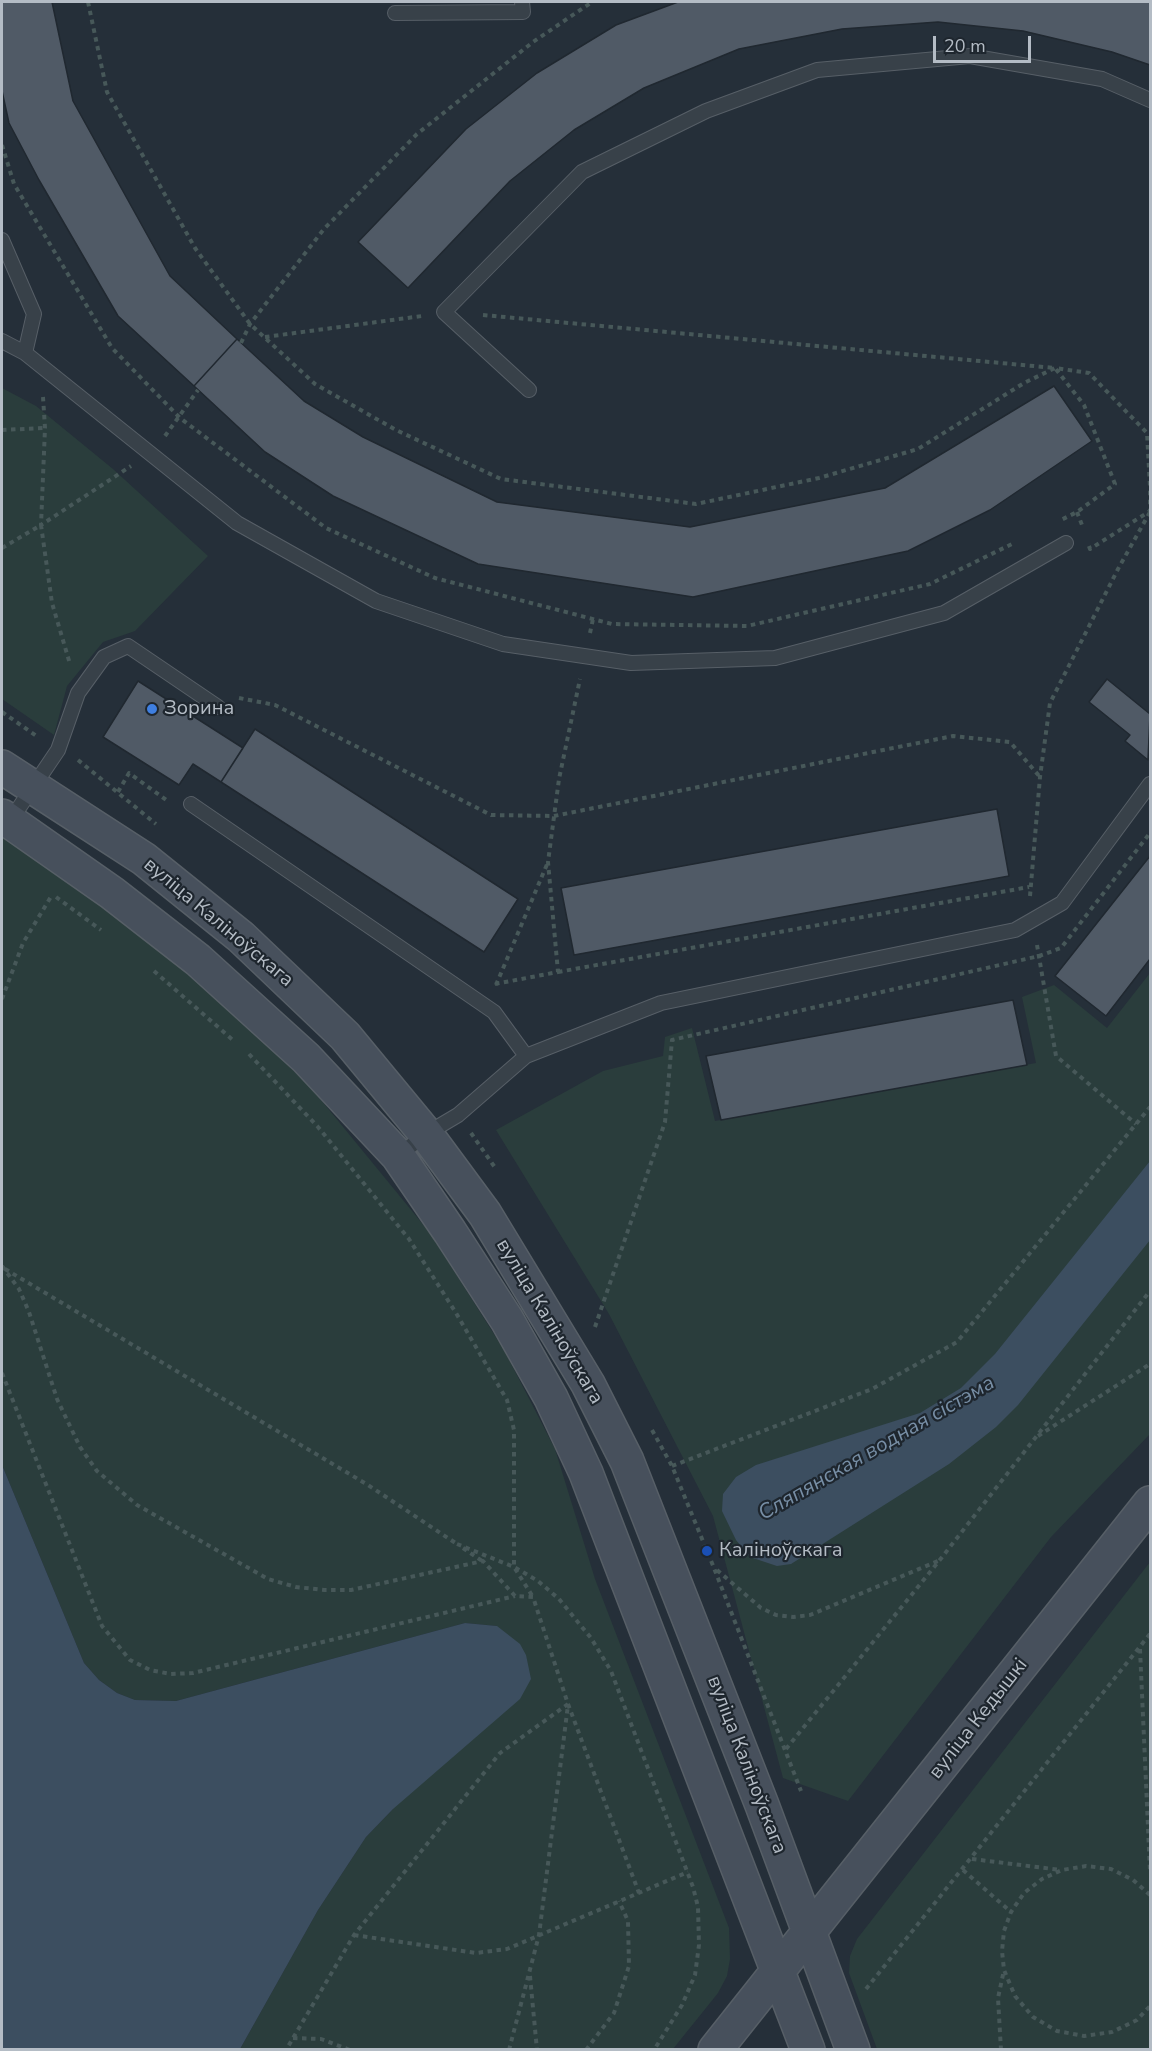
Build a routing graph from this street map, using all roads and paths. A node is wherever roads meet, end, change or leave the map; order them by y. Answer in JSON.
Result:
{"nodes":[{"id":1,"x":88,"y":2,"type":"edge"},
{"id":2,"x":522,"y":2,"type":"edge"},
{"id":3,"x":592,"y":2,"type":"edge"},
{"id":4,"x":395,"y":13,"type":"dead end"},
{"id":5,"x":1150,"y":100,"type":"edge"},
{"id":6,"x":2,"y":145,"type":"edge"},
{"id":7,"x":2,"y":240,"type":"edge"},
{"id":8,"x":444,"y":312,"type":"junction"},
{"id":9,"x":250,"y":324,"type":"junction"},
{"id":10,"x":265,"y":337,"type":"junction"},
{"id":11,"x":2,"y":341,"type":"edge"},
{"id":12,"x":241,"y":343,"type":"dead end"},
{"id":13,"x":25,"y":353,"type":"junction"},
{"id":14,"x":1055,"y":368,"type":"junction"},
{"id":15,"x":198,"y":390,"type":"dead end"},
{"id":16,"x":529,"y":390,"type":"dead end"},
{"id":17,"x":180,"y":418,"type":"junction"},
{"id":18,"x":45,"y":428,"type":"junction"},
{"id":19,"x":2,"y":430,"type":"edge"},
{"id":20,"x":151,"y":453,"type":"junction"},
{"id":21,"x":1150,"y":488,"type":"edge"},
{"id":22,"x":1150,"y":512,"type":"edge"},
{"id":23,"x":1056,"y":522,"type":"dead end"},
{"id":24,"x":41,"y":525,"type":"junction"},
{"id":25,"x":1024,"y":538,"type":"dead end"},
{"id":26,"x":1066,"y":543,"type":"dead end"},
{"id":27,"x":2,"y":548,"type":"edge"},
{"id":28,"x":1090,"y":549,"type":"dead end"},
{"id":29,"x":52,"y":603,"type":"dead end"},
{"id":30,"x":192,"y":689,"type":"junction"},
{"id":31,"x":575,"y":703,"type":"dead end"},
{"id":32,"x":218,"y":707,"type":"dead end"},
{"id":33,"x":2,"y":767,"type":"edge"},
{"id":34,"x":1040,"y":777,"type":"junction"},
{"id":35,"x":1150,"y":784,"type":"edge"},
{"id":36,"x":34,"y":787,"type":"junction"},
{"id":37,"x":118,"y":792,"type":"dead end"},
{"id":38,"x":191,"y":804,"type":"joint"},
{"id":39,"x":554,"y":816,"type":"junction"},
{"id":40,"x":6,"y":818,"type":"edge"},
{"id":41,"x":1150,"y":833,"type":"edge"},
{"id":42,"x":548,"y":862,"type":"junction"},
{"id":43,"x":1029,"y":887,"type":"junction"},
{"id":44,"x":44,"y":889,"type":"dead end"},
{"id":45,"x":52,"y":895,"type":"junction"},
{"id":46,"x":1033,"y":920,"type":"junction"},
{"id":47,"x":108,"y":934,"type":"dead end"},
{"id":48,"x":1039,"y":956,"type":"junction"},
{"id":49,"x":152,"y":969,"type":"dead end"},
{"id":50,"x":558,"y":972,"type":"junction"},
{"id":51,"x":486,"y":978,"type":"dead end"},
{"id":52,"x":496,"y":984,"type":"junction"},
{"id":53,"x":2,"y":999,"type":"edge"},
{"id":54,"x":494,"y":1012,"type":"junction"},
{"id":55,"x":235,"y":1042,"type":"dead end"},
{"id":56,"x":243,"y":1049,"type":"dead end"},
{"id":57,"x":526,"y":1056,"type":"junction"},
{"id":58,"x":1150,"y":1107,"type":"edge"},
{"id":59,"x":1136,"y":1124,"type":"junction"},
{"id":60,"x":426,"y":1134,"type":"junction"},
{"id":61,"x":398,"y":1156,"type":"junction"},
{"id":62,"x":2,"y":1267,"type":"edge"},
{"id":63,"x":1150,"y":1291,"type":"edge"},
{"id":64,"x":595,"y":1327,"type":"dead end"},
{"id":65,"x":1150,"y":1364,"type":"edge"},
{"id":66,"x":2,"y":1373,"type":"edge"},
{"id":67,"x":1035,"y":1438,"type":"junction"},
{"id":68,"x":672,"y":1466,"type":"dead end"},
{"id":69,"x":1150,"y":1503,"type":"edge"},
{"id":70,"x":697,"y":1527,"type":"dead end"},
{"id":71,"x":457,"y":1544,"type":"junction"},
{"id":72,"x":939,"y":1561,"type":"junction"},
{"id":73,"x":483,"y":1562,"type":"junction"},
{"id":74,"x":514,"y":1567,"type":"junction"},
{"id":75,"x":714,"y":1568,"type":"junction"},
{"id":76,"x":515,"y":1596,"type":"junction"},
{"id":77,"x":533,"y":1597,"type":"junction"},
{"id":78,"x":1150,"y":1634,"type":"edge"},
{"id":79,"x":1139,"y":1648,"type":"junction"},
{"id":80,"x":568,"y":1704,"type":"junction"},
{"id":81,"x":785,"y":1749,"type":"junction"},
{"id":82,"x":801,"y":1791,"type":"dead end"},
{"id":83,"x":972,"y":1858,"type":"junction"},
{"id":84,"x":963,"y":1870,"type":"junction"},
{"id":85,"x":1062,"y":1870,"type":"junction"},
{"id":86,"x":688,"y":1872,"type":"junction"},
{"id":87,"x":1150,"y":1872,"type":"edge"},
{"id":88,"x":639,"y":1893,"type":"junction"},
{"id":89,"x":1150,"y":1895,"type":"edge"},
{"id":90,"x":619,"y":1901,"type":"junction"},
{"id":91,"x":1011,"y":1912,"type":"junction"},
{"id":92,"x":808,"y":1934,"type":"junction"},
{"id":93,"x":354,"y":1935,"type":"junction"},
{"id":94,"x":539,"y":1935,"type":"junction"},
{"id":95,"x":1004,"y":1970,"type":"junction"},
{"id":96,"x":530,"y":1971,"type":"junction"},
{"id":97,"x":777,"y":1974,"type":"junction"},
{"id":98,"x":867,"y":1998,"type":"dead end"},
{"id":99,"x":1150,"y":2006,"type":"edge"},
{"id":100,"x":293,"y":2038,"type":"junction"},
{"id":101,"x":285,"y":2049,"type":"edge"},
{"id":102,"x":350,"y":2049,"type":"edge"},
{"id":103,"x":509,"y":2049,"type":"edge"},
{"id":104,"x":537,"y":2049,"type":"edge"},
{"id":105,"x":586,"y":2049,"type":"edge"},
{"id":106,"x":654,"y":2049,"type":"edge"},
{"id":107,"x":715,"y":2049,"type":"edge"},
{"id":108,"x":808,"y":2049,"type":"edge"},
{"id":109,"x":853,"y":2049,"type":"edge"},
{"id":110,"x":1000,"y":2049,"type":"edge"}],
"edges":[{"from":1,"to":9,"type":"path"},
{"from":2,"to":4,"type":"lane"},
{"from":3,"to":9,"type":"path"},
{"from":5,"to":8,"type":"lane"},
{"from":6,"to":17,"type":"path"},
{"from":7,"to":13,"type":"lane"},
{"from":8,"to":10,"type":"path"},
{"from":8,"to":14,"type":"path"},
{"from":8,"to":16,"type":"lane"},
{"from":9,"to":10,"type":"path"},
{"from":9,"to":12,"type":"path"},
{"from":10,"to":14,"type":"path"},
{"from":11,"to":13,"type":"lane"},
{"from":13,"to":18,"type":"path"},
{"from":13,"to":20,"type":"lane"},
{"from":14,"to":21,"type":"path"},
{"from":14,"to":23,"type":"path"},
{"from":15,"to":17,"type":"path"},
{"from":17,"to":20,"type":"path"},
{"from":17,"to":25,"type":"path"},
{"from":18,"to":19,"type":"path"},
{"from":18,"to":24,"type":"path"},
{"from":20,"to":24,"type":"path"},
{"from":20,"to":26,"type":"lane"},
{"from":21,"to":22,"type":"path"},
{"from":22,"to":28,"type":"path"},
{"from":22,"to":34,"type":"path"},
{"from":24,"to":27,"type":"path"},
{"from":24,"to":29,"type":"path"},
{"from":30,"to":32,"type":"lane"},
{"from":30,"to":36,"type":"lane"},
{"from":30,"to":39,"type":"path"},
{"from":31,"to":39,"type":"path"},
{"from":33,"to":36,"type":"main road","name":"вуліца Каліноўскага"},
{"from":34,"to":39,"type":"path"},
{"from":34,"to":43,"type":"path"},
{"from":35,"to":46,"type":"lane"},
{"from":36,"to":40,"type":"lane"},
{"from":36,"to":60,"type":"main road","name":"вуліца Каліноўскага"},
{"from":37,"to":38,"type":"path"},
{"from":38,"to":54,"type":"lane"},
{"from":39,"to":42,"type":"path"},
{"from":40,"to":61,"type":"main road","name":"вуліца Каліноўскага"},
{"from":41,"to":48,"type":"path"},
{"from":42,"to":50,"type":"path"},
{"from":42,"to":52,"type":"path"},
{"from":43,"to":46,"type":"path"},
{"from":43,"to":50,"type":"path"},
{"from":44,"to":45,"type":"path"},
{"from":45,"to":47,"type":"path"},
{"from":45,"to":53,"type":"path"},
{"from":46,"to":48,"type":"path"},
{"from":46,"to":57,"type":"lane"},
{"from":48,"to":59,"type":"path"},
{"from":48,"to":64,"type":"path"},
{"from":49,"to":55,"type":"path"},
{"from":50,"to":52,"type":"path"},
{"from":51,"to":52,"type":"path"},
{"from":52,"to":54,"type":"path"},
{"from":54,"to":57,"type":"lane"},
{"from":56,"to":74,"type":"path"},
{"from":57,"to":60,"type":"lane"},
{"from":58,"to":59,"type":"path"},
{"from":59,"to":68,"type":"path"},
{"from":60,"to":61,"type":"lane"},
{"from":60,"to":92,"type":"main road","name":"вуліца Каліноўскага"},
{"from":61,"to":97,"type":"main road","name":"вуліца Каліноўскага"},
{"from":62,"to":71,"type":"path"},
{"from":62,"to":73,"type":"path"},
{"from":63,"to":67,"type":"path"},
{"from":65,"to":67,"type":"path"},
{"from":66,"to":76,"type":"path"},
{"from":67,"to":72,"type":"path"},
{"from":69,"to":92,"type":"main road","name":"вуліца Кедышкі"},
{"from":70,"to":75,"type":"path"},
{"from":71,"to":73,"type":"path"},
{"from":71,"to":74,"type":"path"},
{"from":72,"to":75,"type":"path"},
{"from":72,"to":81,"type":"path"},
{"from":73,"to":76,"type":"path"},
{"from":74,"to":77,"type":"path"},
{"from":74,"to":86,"type":"path"},
{"from":75,"to":81,"type":"path"},
{"from":76,"to":77,"type":"path"},
{"from":77,"to":80,"type":"path"},
{"from":78,"to":79,"type":"path"},
{"from":79,"to":83,"type":"path"},
{"from":79,"to":87,"type":"path"},
{"from":80,"to":88,"type":"path"},
{"from":80,"to":93,"type":"path"},
{"from":80,"to":94,"type":"path"},
{"from":81,"to":82,"type":"path"},
{"from":83,"to":84,"type":"path"},
{"from":83,"to":85,"type":"path"},
{"from":84,"to":91,"type":"path"},
{"from":84,"to":98,"type":"path"},
{"from":85,"to":89,"type":"path"},
{"from":85,"to":91,"type":"path"},
{"from":86,"to":88,"type":"path"},
{"from":86,"to":106,"type":"path"},
{"from":88,"to":90,"type":"path"},
{"from":90,"to":94,"type":"path"},
{"from":90,"to":105,"type":"path"},
{"from":91,"to":95,"type":"path"},
{"from":92,"to":97,"type":"main road","name":"вуліца Кедышкі"},
{"from":92,"to":109,"type":"main road","name":"вуліца Каліноўскага"},
{"from":93,"to":94,"type":"path"},
{"from":93,"to":100,"type":"path"},
{"from":94,"to":96,"type":"path"},
{"from":95,"to":99,"type":"path"},
{"from":95,"to":110,"type":"path"},
{"from":96,"to":103,"type":"path"},
{"from":96,"to":104,"type":"path"},
{"from":97,"to":107,"type":"main road","name":"вуліца Кедышкі"},
{"from":97,"to":108,"type":"main road","name":"вуліца Каліноўскага"},
{"from":100,"to":101,"type":"path"},
{"from":100,"to":102,"type":"path"}]}
